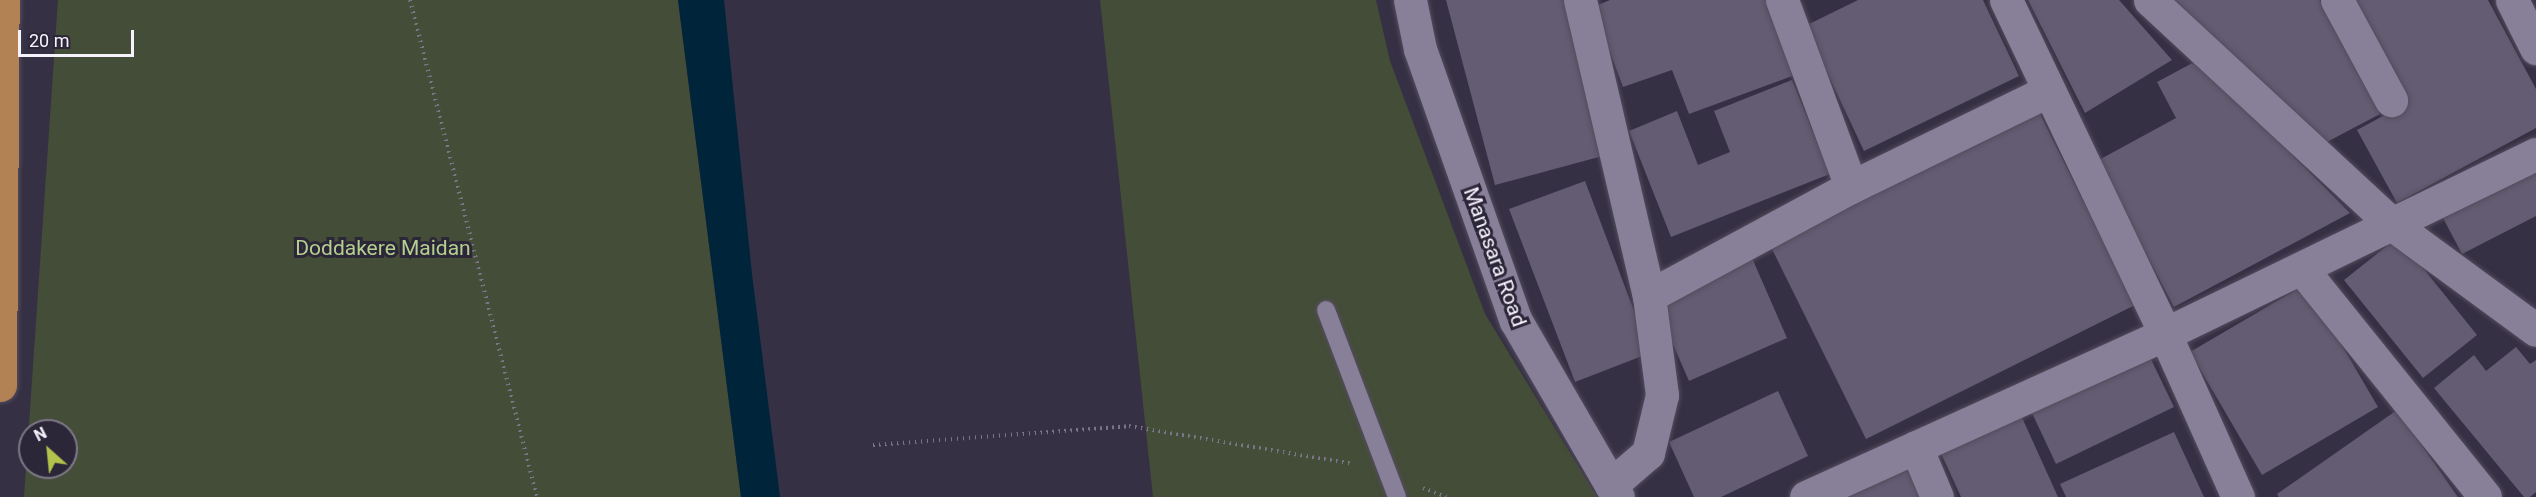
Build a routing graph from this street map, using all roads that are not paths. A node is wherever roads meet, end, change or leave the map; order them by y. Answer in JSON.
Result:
{"nodes":[{"id":1,"x":3,"y":0,"type":"edge"},
{"id":2,"x":1410,"y":0,"type":"edge"},
{"id":3,"x":1580,"y":0,"type":"edge"},
{"id":4,"x":1782,"y":0,"type":"edge"},
{"id":5,"x":2006,"y":0,"type":"edge"},
{"id":6,"x":2150,"y":0,"type":"edge"},
{"id":7,"x":2337,"y":0,"type":"edge"},
{"id":8,"x":2512,"y":0,"type":"edge"},
{"id":9,"x":2536,"y":48,"type":"edge"},
{"id":10,"x":2048,"y":91,"type":"junction"},
{"id":11,"x":2391,"y":100,"type":"dead end"},
{"id":12,"x":2536,"y":154,"type":"edge"},
{"id":13,"x":1851,"y":187,"type":"junction"},
{"id":14,"x":2393,"y":225,"type":"junction"},
{"id":15,"x":2302,"y":269,"type":"junction"},
{"id":16,"x":1649,"y":296,"type":"junction"},
{"id":17,"x":1326,"y":310,"type":"dead end"},
{"id":18,"x":2536,"y":330,"type":"edge"},
{"id":19,"x":2165,"y":334,"type":"junction"},
{"id":20,"x":0,"y":385,"type":"edge"},
{"id":21,"x":1916,"y":447,"type":"junction"},
{"id":22,"x":1614,"y":491,"type":"edge"},
{"id":23,"x":1397,"y":497,"type":"edge"},
{"id":24,"x":1806,"y":497,"type":"edge"},
{"id":25,"x":1937,"y":497,"type":"edge"},
{"id":26,"x":2238,"y":497,"type":"edge"},
{"id":27,"x":2485,"y":497,"type":"edge"}],
"edges":[{"from":1,"to":20,"type":"main road"},
{"from":2,"to":22,"type":"street","name":"Manasara Road"},
{"from":3,"to":16,"type":"street"},
{"from":4,"to":13,"type":"street"},
{"from":5,"to":10,"type":"street"},
{"from":6,"to":14,"type":"street"},
{"from":7,"to":11,"type":"street"},
{"from":8,"to":9,"type":"street"},
{"from":10,"to":13,"type":"street"},
{"from":10,"to":19,"type":"street"},
{"from":12,"to":14,"type":"street"},
{"from":13,"to":16,"type":"street"},
{"from":14,"to":15,"type":"street"},
{"from":14,"to":18,"type":"street"},
{"from":15,"to":19,"type":"street"},
{"from":15,"to":27,"type":"street"},
{"from":16,"to":22,"type":"street"},
{"from":17,"to":23,"type":"lane"},
{"from":19,"to":21,"type":"street"},
{"from":19,"to":26,"type":"street"},
{"from":21,"to":24,"type":"street"},
{"from":21,"to":25,"type":"street"}]}
